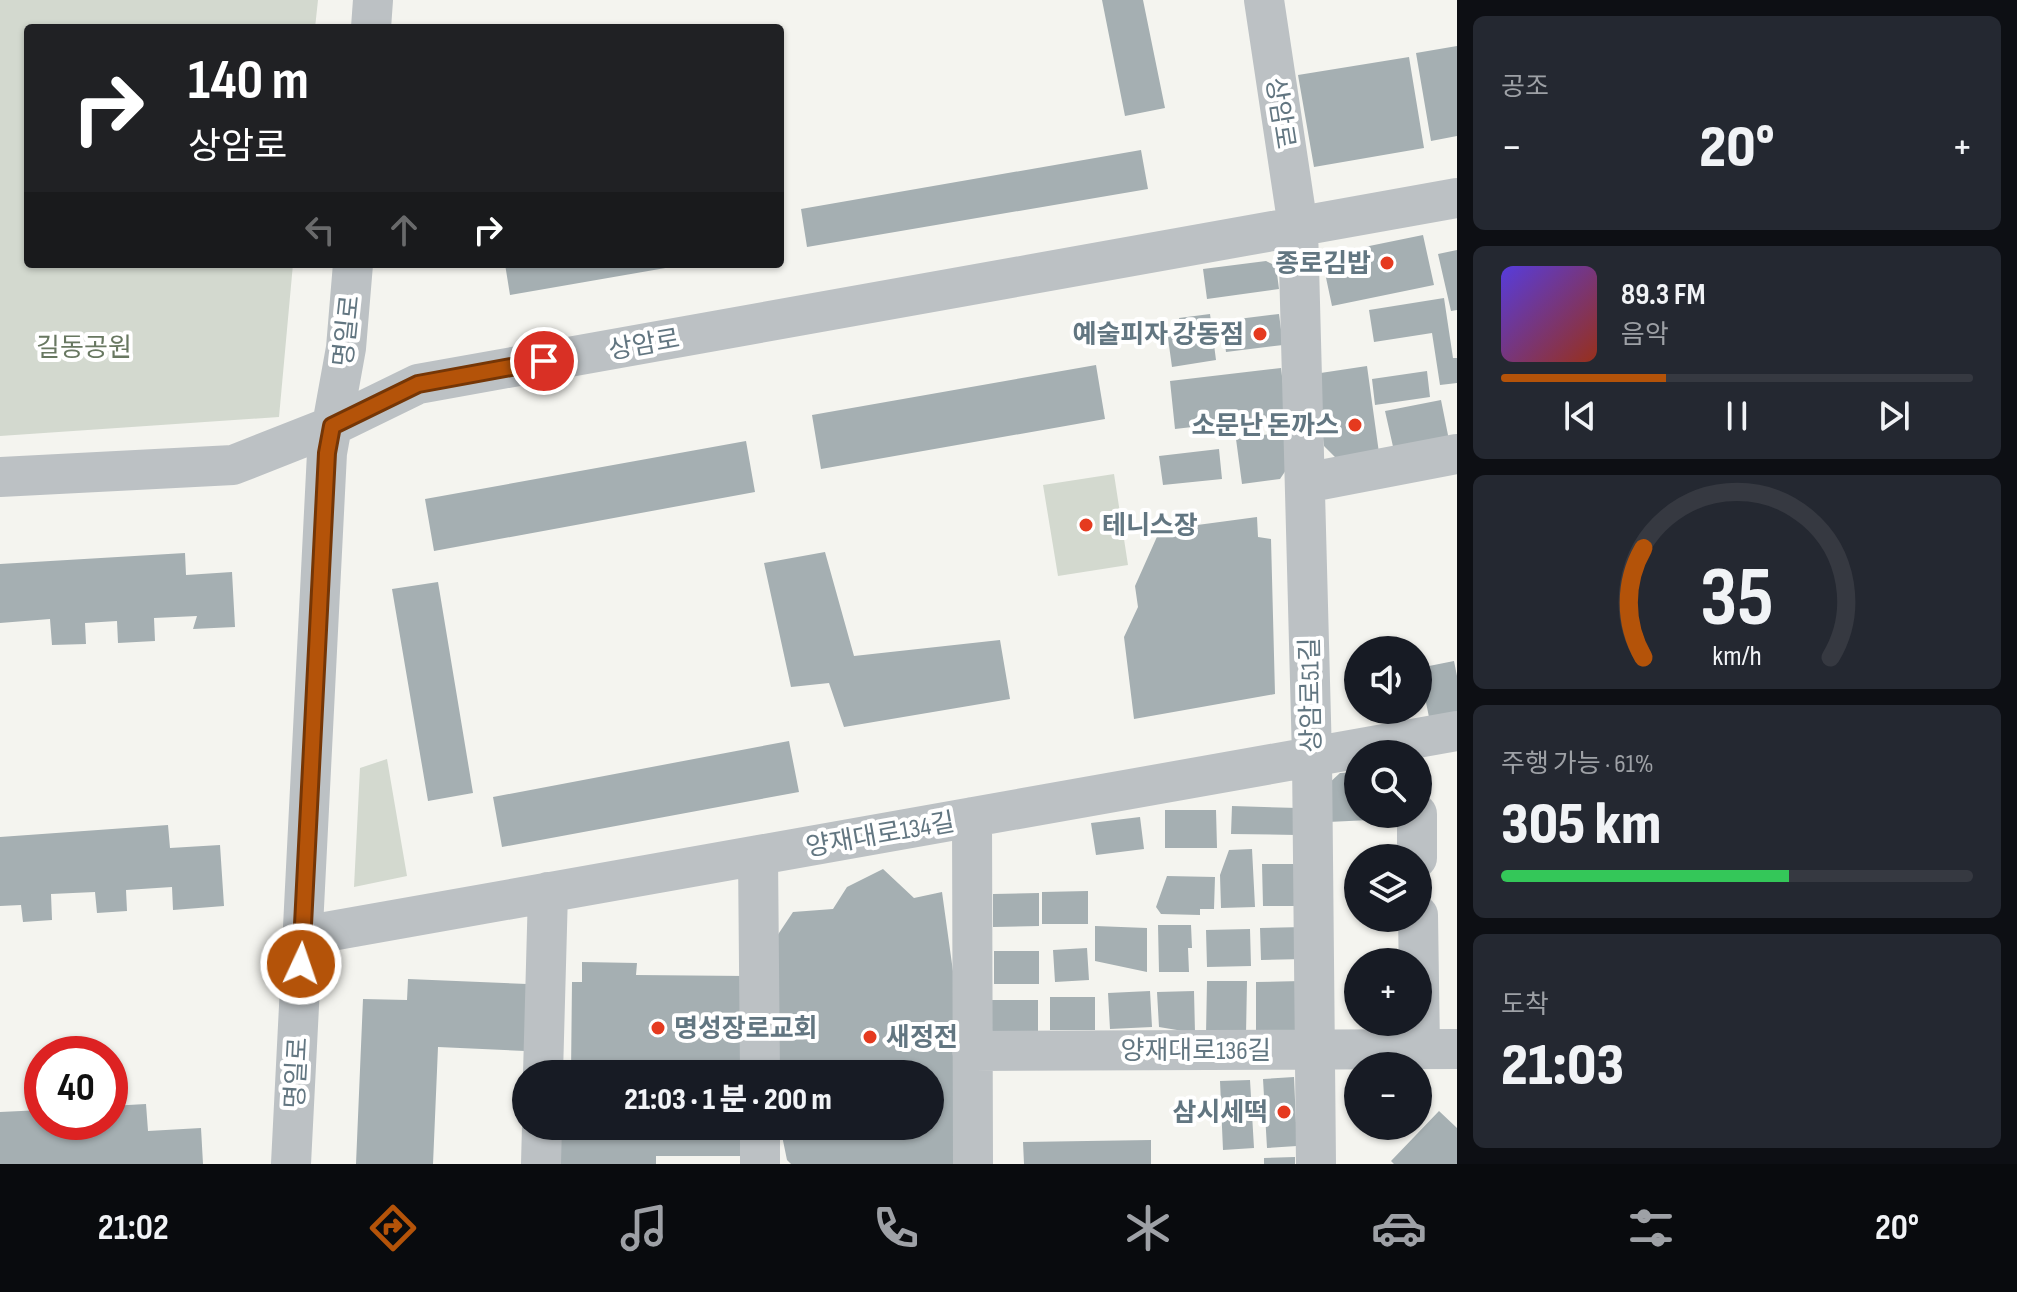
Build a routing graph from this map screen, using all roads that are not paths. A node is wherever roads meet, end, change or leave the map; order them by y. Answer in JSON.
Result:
{"nodes":[{"id":1,"x":373,"y":0,"type":"edge"},
{"id":2,"x":1264,"y":0,"type":"edge"},
{"id":3,"x":371,"y":24,"type":"edge"},
{"id":4,"x":1457,"y":198,"type":"edge"},
{"id":5,"x":1298,"y":227,"type":"junction"},
{"id":6,"x":353,"y":268,"type":"edge"},
{"id":7,"x":332,"y":426,"type":"junction"},
{"id":8,"x":1457,"y":454,"type":"edge"},
{"id":9,"x":0,"y":477,"type":"edge"},
{"id":10,"x":1305,"y":483,"type":"junction"},
{"id":11,"x":1457,"y":731,"type":"edge"},
{"id":12,"x":1432,"y":740,"type":"edge"},
{"id":13,"x":1344,"y":754,"type":"edge"},
{"id":14,"x":1312,"y":757,"type":"junction"},
{"id":15,"x":972,"y":817,"type":"junction"},
{"id":16,"x":758,"y":855,"type":"junction"},
{"id":17,"x":548,"y":892,"type":"junction"},
{"id":18,"x":1421,"y":932,"type":"edge"},
{"id":19,"x":303,"y":936,"type":"junction"},
{"id":20,"x":1438,"y":1049,"type":"edge"},
{"id":21,"x":1314,"y":1050,"type":"junction"},
{"id":22,"x":972,"y":1051,"type":"junction"},
{"id":23,"x":543,"y":1060,"type":"edge"},
{"id":24,"x":760,"y":1060,"type":"edge"},
{"id":25,"x":542,"y":1140,"type":"edge"},
{"id":26,"x":760,"y":1140,"type":"edge"},
{"id":27,"x":291,"y":1164,"type":"edge"},
{"id":28,"x":541,"y":1164,"type":"edge"},
{"id":29,"x":760,"y":1164,"type":"edge"},
{"id":30,"x":973,"y":1164,"type":"edge"},
{"id":31,"x":1316,"y":1164,"type":"edge"}],
"edges":[{"from":1,"to":3,"type":"street"},
{"from":2,"to":5,"type":"street","name":"상암로"},
{"from":4,"to":5,"type":"street","name":"상암로"},
{"from":5,"to":7,"type":"street","name":"상암로"},
{"from":5,"to":10,"type":"street","name":"상암로51길"},
{"from":6,"to":7,"type":"street","name":"명일로"},
{"from":7,"to":9,"type":"street","name":"상암로"},
{"from":7,"to":19,"type":"street","name":"명일로"},
{"from":8,"to":10,"type":"street"},
{"from":10,"to":14,"type":"street","name":"상암로51길"},
{"from":11,"to":12,"type":"street","name":"양재대로134길"},
{"from":13,"to":14,"type":"street","name":"양재대로134길"},
{"from":14,"to":15,"type":"street","name":"양재대로134길"},
{"from":14,"to":21,"type":"street","name":"상암로51길"},
{"from":15,"to":16,"type":"street","name":"양재대로134길"},
{"from":15,"to":22,"type":"street"},
{"from":16,"to":17,"type":"street","name":"양재대로134길"},
{"from":16,"to":24,"type":"street"},
{"from":17,"to":19,"type":"street","name":"양재대로134길"},
{"from":17,"to":23,"type":"street"},
{"from":18,"to":20,"type":"street","name":"양재대로136길"},
{"from":19,"to":27,"type":"street","name":"명일로"},
{"from":20,"to":21,"type":"street","name":"양재대로136길"},
{"from":21,"to":22,"type":"street","name":"양재대로136길"},
{"from":21,"to":31,"type":"street","name":"상암로51길"},
{"from":22,"to":30,"type":"street"},
{"from":25,"to":28,"type":"street"},
{"from":26,"to":29,"type":"street"}]}
